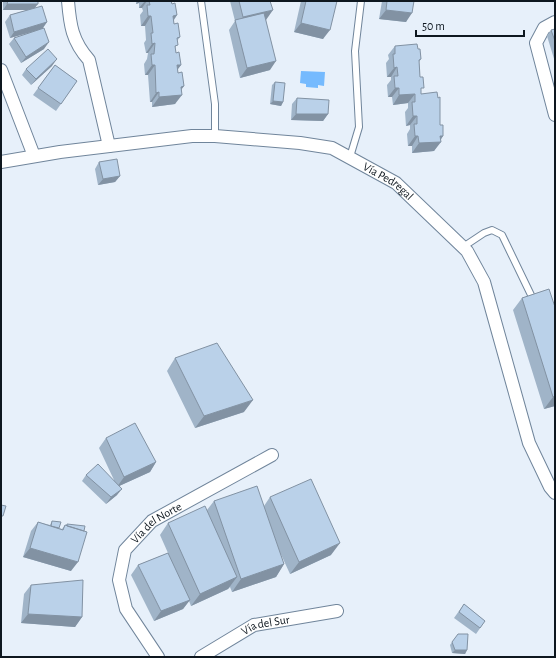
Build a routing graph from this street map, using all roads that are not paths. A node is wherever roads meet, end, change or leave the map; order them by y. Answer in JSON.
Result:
{"nodes":[{"id":1,"x":68,"y":1,"type":"edge"},
{"id":2,"x":201,"y":1,"type":"edge"},
{"id":3,"x":361,"y":1,"type":"edge"},
{"id":4,"x":555,"y":22,"type":"edge"},
{"id":5,"x":1,"y":70,"type":"edge"},
{"id":6,"x":555,"y":115,"type":"edge"},
{"id":7,"x":215,"y":136,"type":"junction"},
{"id":8,"x":109,"y":146,"type":"junction"},
{"id":9,"x":34,"y":156,"type":"junction"},
{"id":10,"x":350,"y":157,"type":"junction"},
{"id":11,"x":1,"y":162,"type":"edge"},
{"id":12,"x":463,"y":247,"type":"junction"},
{"id":13,"x":532,"y":295,"type":"edge"},
{"id":14,"x":272,"y":455,"type":"dead end"},
{"id":15,"x":555,"y":493,"type":"edge"},
{"id":16,"x":337,"y":611,"type":"dead end"},
{"id":17,"x":158,"y":657,"type":"edge"},
{"id":18,"x":201,"y":657,"type":"edge"}],
"edges":[{"from":1,"to":8,"type":"street"},
{"from":2,"to":7,"type":"lane"},
{"from":3,"to":10,"type":"lane"},
{"from":4,"to":6,"type":"street"},
{"from":5,"to":9,"type":"street"},
{"from":7,"to":8,"type":"street","name":"Vía Pedregal"},
{"from":7,"to":10,"type":"street","name":"Vía Pedregal"},
{"from":8,"to":9,"type":"street","name":"Vía Pedregal"},
{"from":9,"to":11,"type":"street","name":"Vía Pedregal"},
{"from":10,"to":12,"type":"street","name":"Vía Pedregal"},
{"from":12,"to":13,"type":"lane"},
{"from":12,"to":15,"type":"street","name":"Vía Pedregal"},
{"from":14,"to":17,"type":"street","name":"Vía del Norte"},
{"from":16,"to":18,"type":"street","name":"Vía del Sur"}]}
